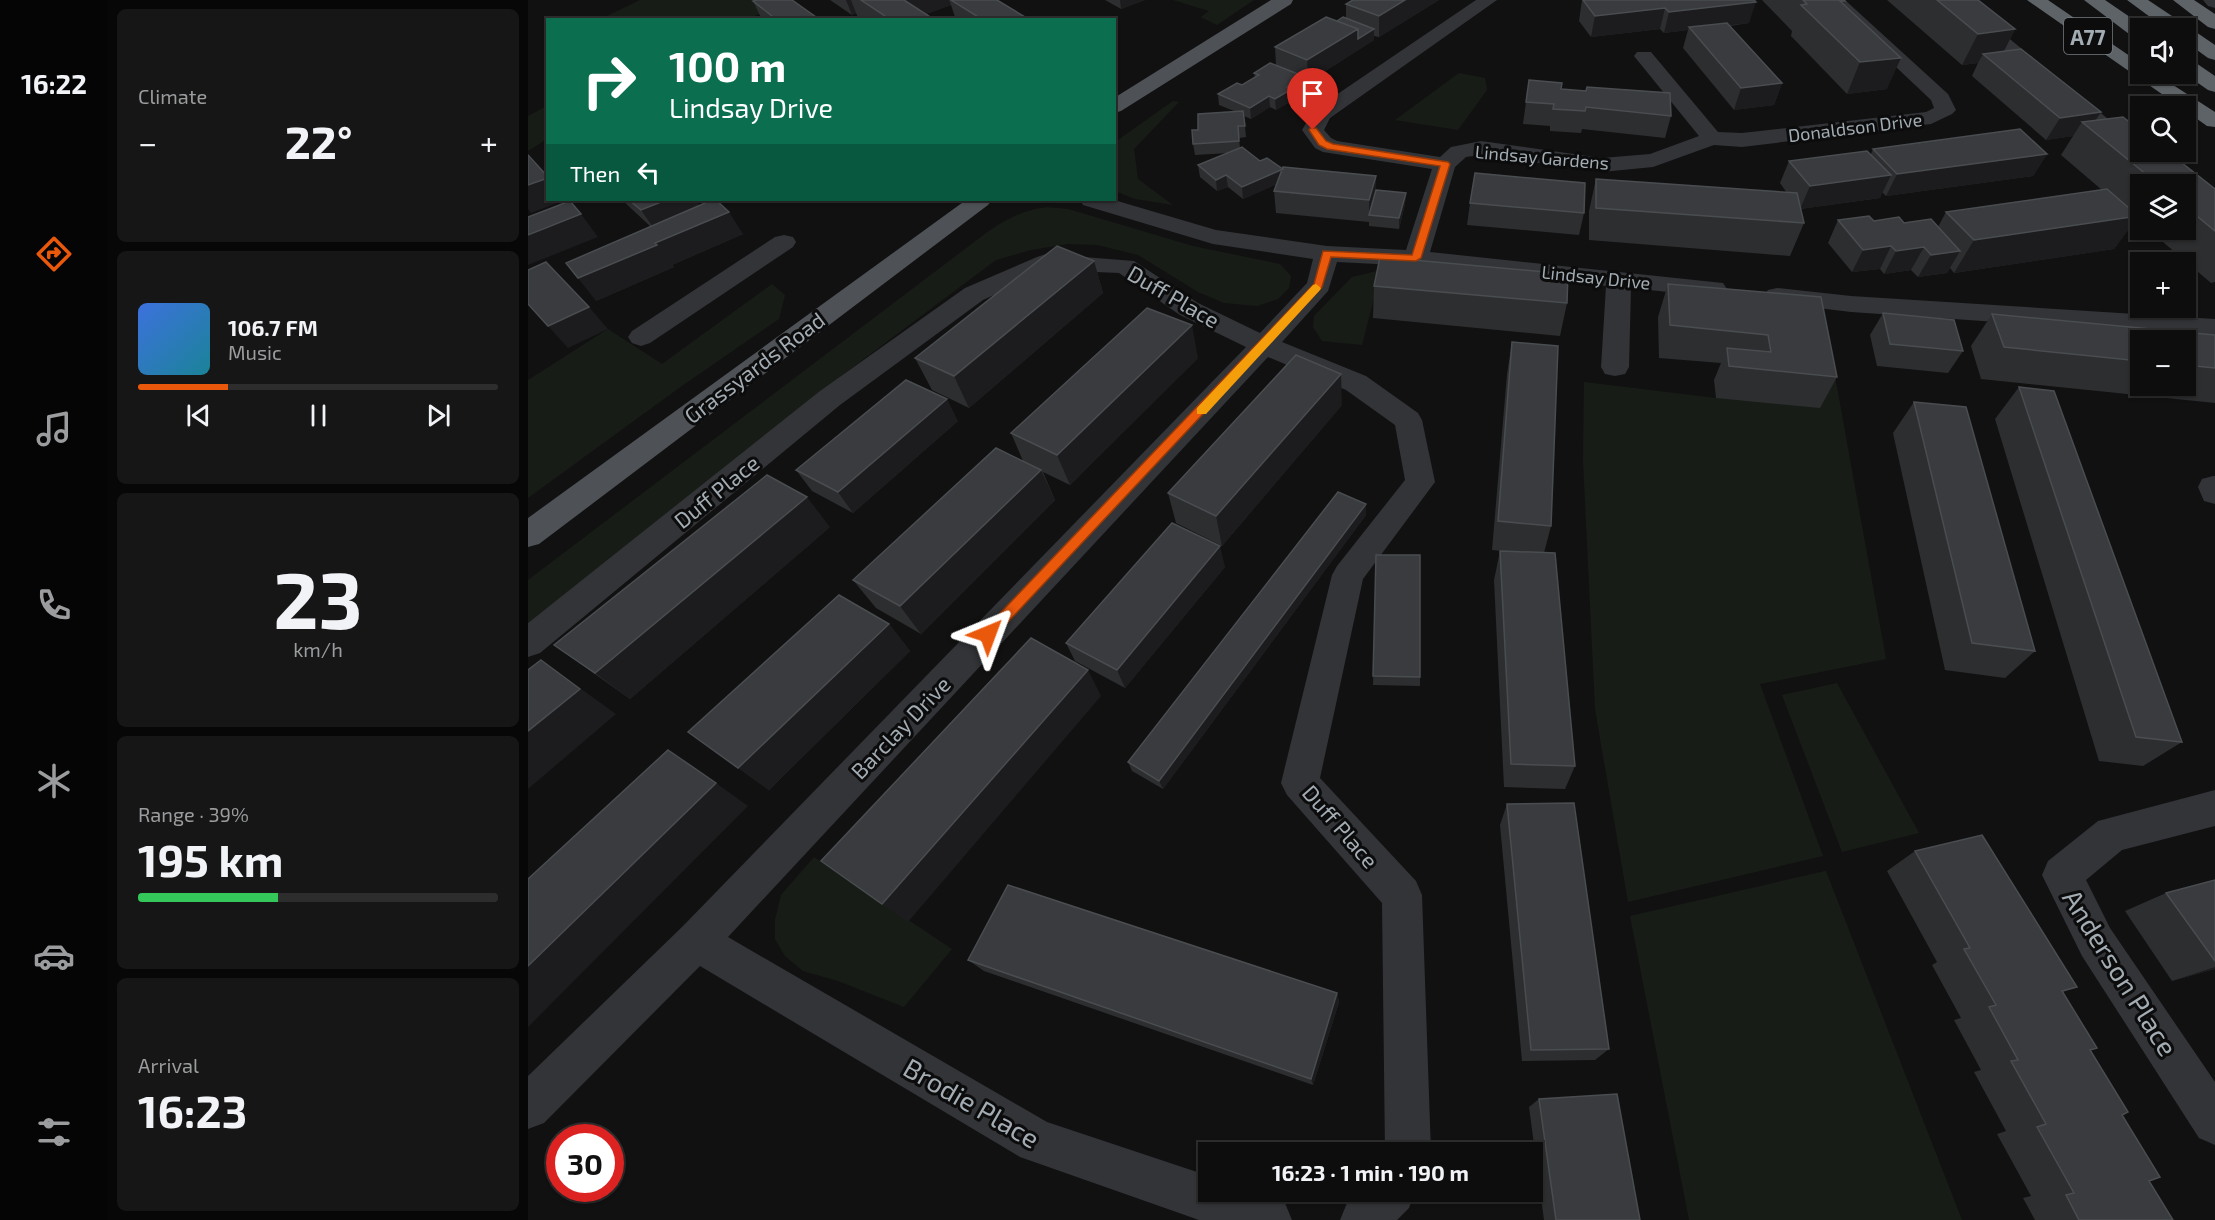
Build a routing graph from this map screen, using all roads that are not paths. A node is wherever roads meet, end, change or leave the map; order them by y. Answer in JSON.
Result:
{"nodes":[{"id":1,"x":1284,"y":0,"type":"edge"},
{"id":2,"x":1488,"y":0,"type":"edge"},
{"id":3,"x":1834,"y":0,"type":"edge"},
{"id":4,"x":1951,"y":0,"type":"edge"},
{"id":5,"x":2036,"y":0,"type":"edge"},
{"id":6,"x":2093,"y":0,"type":"edge"},
{"id":7,"x":2136,"y":0,"type":"edge"},
{"id":8,"x":2182,"y":0,"type":"edge"},
{"id":9,"x":2162,"y":18,"type":"edge"},
{"id":10,"x":2215,"y":23,"type":"edge"},
{"id":11,"x":2130,"y":26,"type":"edge"},
{"id":12,"x":2196,"y":41,"type":"edge"},
{"id":13,"x":2215,"y":54,"type":"edge"},
{"id":14,"x":1644,"y":56,"type":"dead end"},
{"id":15,"x":2130,"y":65,"type":"edge"},
{"id":16,"x":2196,"y":72,"type":"edge"},
{"id":17,"x":2159,"y":84,"type":"edge"},
{"id":18,"x":2215,"y":86,"type":"edge"},
{"id":19,"x":1116,"y":106,"type":"edge"},
{"id":20,"x":2215,"y":121,"type":"edge"},
{"id":21,"x":1712,"y":138,"type":"junction"},
{"id":22,"x":1445,"y":164,"type":"junction"},
{"id":23,"x":2162,"y":174,"type":"edge"},
{"id":24,"x":979,"y":201,"type":"edge"},
{"id":25,"x":1094,"y":201,"type":"edge"},
{"id":26,"x":784,"y":242,"type":"dead end"},
{"id":27,"x":1327,"y":254,"type":"junction"},
{"id":28,"x":1416,"y":258,"type":"junction"},
{"id":29,"x":1619,"y":279,"type":"junction"},
{"id":30,"x":2215,"y":328,"type":"edge"},
{"id":31,"x":641,"y":337,"type":"dead end"},
{"id":32,"x":1264,"y":345,"type":"junction"},
{"id":33,"x":1615,"y":367,"type":"dead end"},
{"id":34,"x":528,"y":535,"type":"edge"},
{"id":35,"x":528,"y":643,"type":"edge"},
{"id":36,"x":2215,"y":808,"type":"edge"},
{"id":37,"x":696,"y":941,"type":"junction"},
{"id":38,"x":528,"y":1107,"type":"edge"},
{"id":39,"x":2215,"y":1122,"type":"edge"},
{"id":40,"x":1408,"y":1142,"type":"edge"},
{"id":41,"x":1382,"y":1202,"type":"edge"},
{"id":42,"x":1268,"y":1220,"type":"edge"},
{"id":43,"x":1365,"y":1220,"type":"edge"}],
"edges":[{"from":1,"to":19,"type":"main road"},
{"from":2,"to":22,"type":"street","name":"Lindsay Gardens"},
{"from":3,"to":21,"type":"street","name":"Donaldson Drive"},
{"from":4,"to":23,"type":"street"},
{"from":5,"to":15,"type":"highway","number":"A77"},
{"from":6,"to":11,"type":"highway","number":"A77"},
{"from":7,"to":9,"type":"highway","number":"A77"},
{"from":8,"to":10,"type":"highway"},
{"from":12,"to":13,"type":"highway"},
{"from":14,"to":21,"type":"street"},
{"from":16,"to":18,"type":"highway"},
{"from":17,"to":20,"type":"highway","number":"A77"},
{"from":21,"to":22,"type":"street","name":"Lindsay Gardens"},
{"from":22,"to":28,"type":"street","name":"Lindsay Gardens"},
{"from":24,"to":34,"type":"main road","name":"Grassyards Road"},
{"from":25,"to":27,"type":"street","name":"Lindsay Drive"},
{"from":26,"to":31,"type":"street"},
{"from":27,"to":28,"type":"street","name":"Lindsay Drive"},
{"from":27,"to":32,"type":"street","name":"Barclay Drive"},
{"from":28,"to":29,"type":"street","name":"Lindsay Drive"},
{"from":29,"to":30,"type":"street","name":"Lindsay Drive"},
{"from":29,"to":33,"type":"street"},
{"from":32,"to":35,"type":"street","name":"Duff Place"},
{"from":32,"to":37,"type":"street","name":"Barclay Drive"},
{"from":32,"to":40,"type":"street","name":"Duff Place"},
{"from":36,"to":39,"type":"street","name":"Anderson Place"},
{"from":37,"to":38,"type":"street","name":"Barclay Drive"},
{"from":37,"to":42,"type":"street","name":"Brodie Place"},
{"from":41,"to":43,"type":"street"}]}
